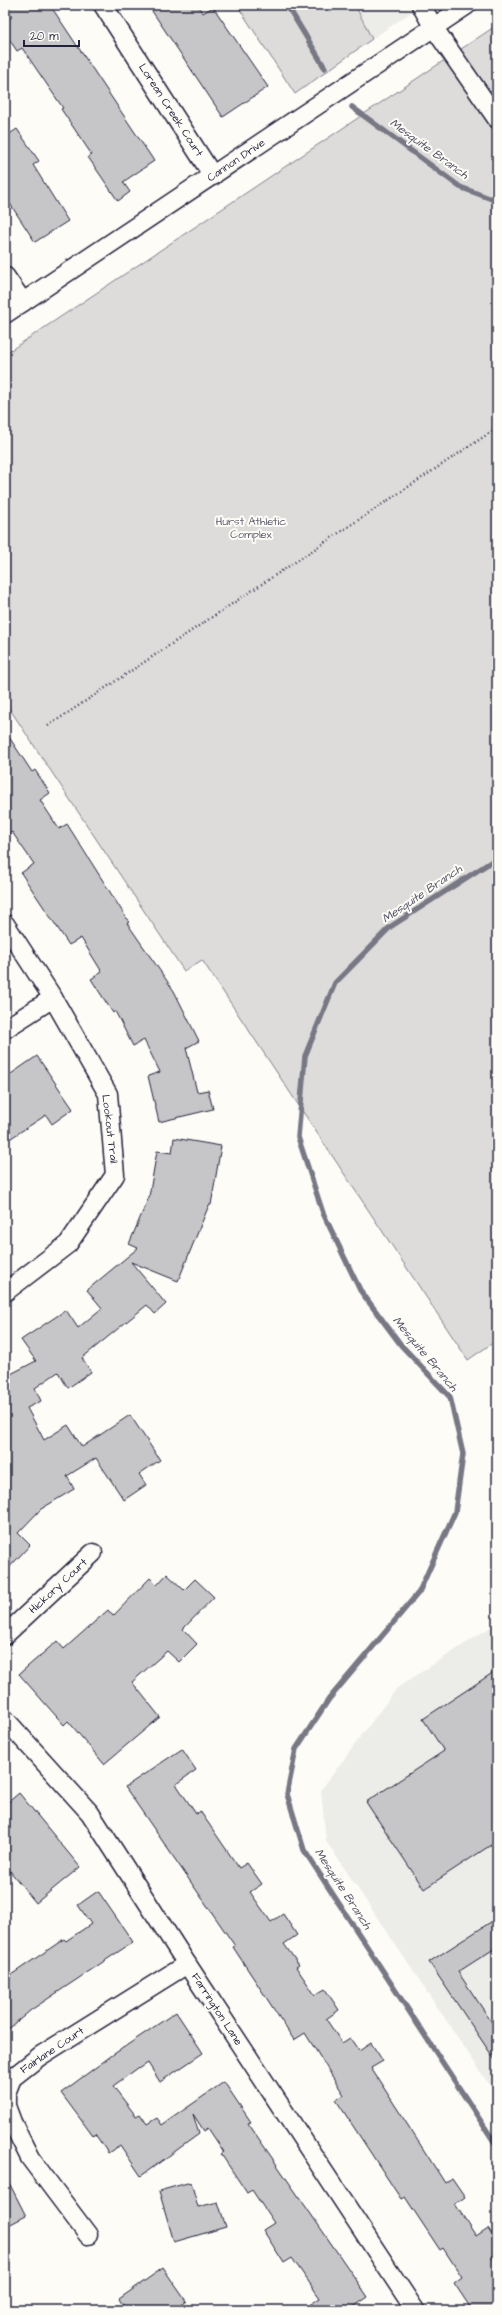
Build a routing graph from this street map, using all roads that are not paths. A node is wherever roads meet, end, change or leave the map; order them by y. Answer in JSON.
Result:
{"nodes":[{"id":1,"x":103,"y":5,"type":"edge"},
{"id":2,"x":421,"y":5,"type":"edge"},
{"id":3,"x":467,"y":5,"type":"edge"},
{"id":4,"x":434,"y":28,"type":"junction"},
{"id":5,"x":497,"y":119,"type":"edge"},
{"id":6,"x":214,"y":176,"type":"junction"},
{"id":7,"x":5,"y":276,"type":"edge"},
{"id":8,"x":23,"y":302,"type":"junction"},
{"id":9,"x":5,"y":314,"type":"edge"},
{"id":10,"x":5,"y":924,"type":"edge"},
{"id":11,"x":53,"y":998,"type":"junction"},
{"id":12,"x":5,"y":1029,"type":"edge"},
{"id":13,"x":5,"y":1292,"type":"edge"},
{"id":14,"x":93,"y":1553,"type":"dead end"},
{"id":15,"x":5,"y":1635,"type":"edge"},
{"id":16,"x":5,"y":1719,"type":"edge"},
{"id":17,"x":187,"y":1964,"type":"junction"},
{"id":18,"x":88,"y":2235,"type":"dead end"},
{"id":19,"x":415,"y":2310,"type":"edge"}],
"edges":[{"from":1,"to":6,"type":"street","name":"Lorean Creek Court"},
{"from":2,"to":4,"type":"street"},
{"from":3,"to":4,"type":"street","name":"Cannon Drive"},
{"from":4,"to":5,"type":"street"},
{"from":4,"to":6,"type":"street","name":"Cannon Drive"},
{"from":6,"to":8,"type":"street","name":"Cannon Drive"},
{"from":7,"to":8,"type":"street"},
{"from":8,"to":9,"type":"street","name":"Cannon Drive"},
{"from":10,"to":11,"type":"street","name":"Lookout Trail"},
{"from":11,"to":12,"type":"street"},
{"from":11,"to":13,"type":"street","name":"Lookout Trail"},
{"from":14,"to":15,"type":"street","name":"Hickory Court"},
{"from":16,"to":17,"type":"street","name":"Farrington Lane"},
{"from":17,"to":18,"type":"street","name":"Fairlane Court"},
{"from":17,"to":19,"type":"street","name":"Farrington Lane"}]}
